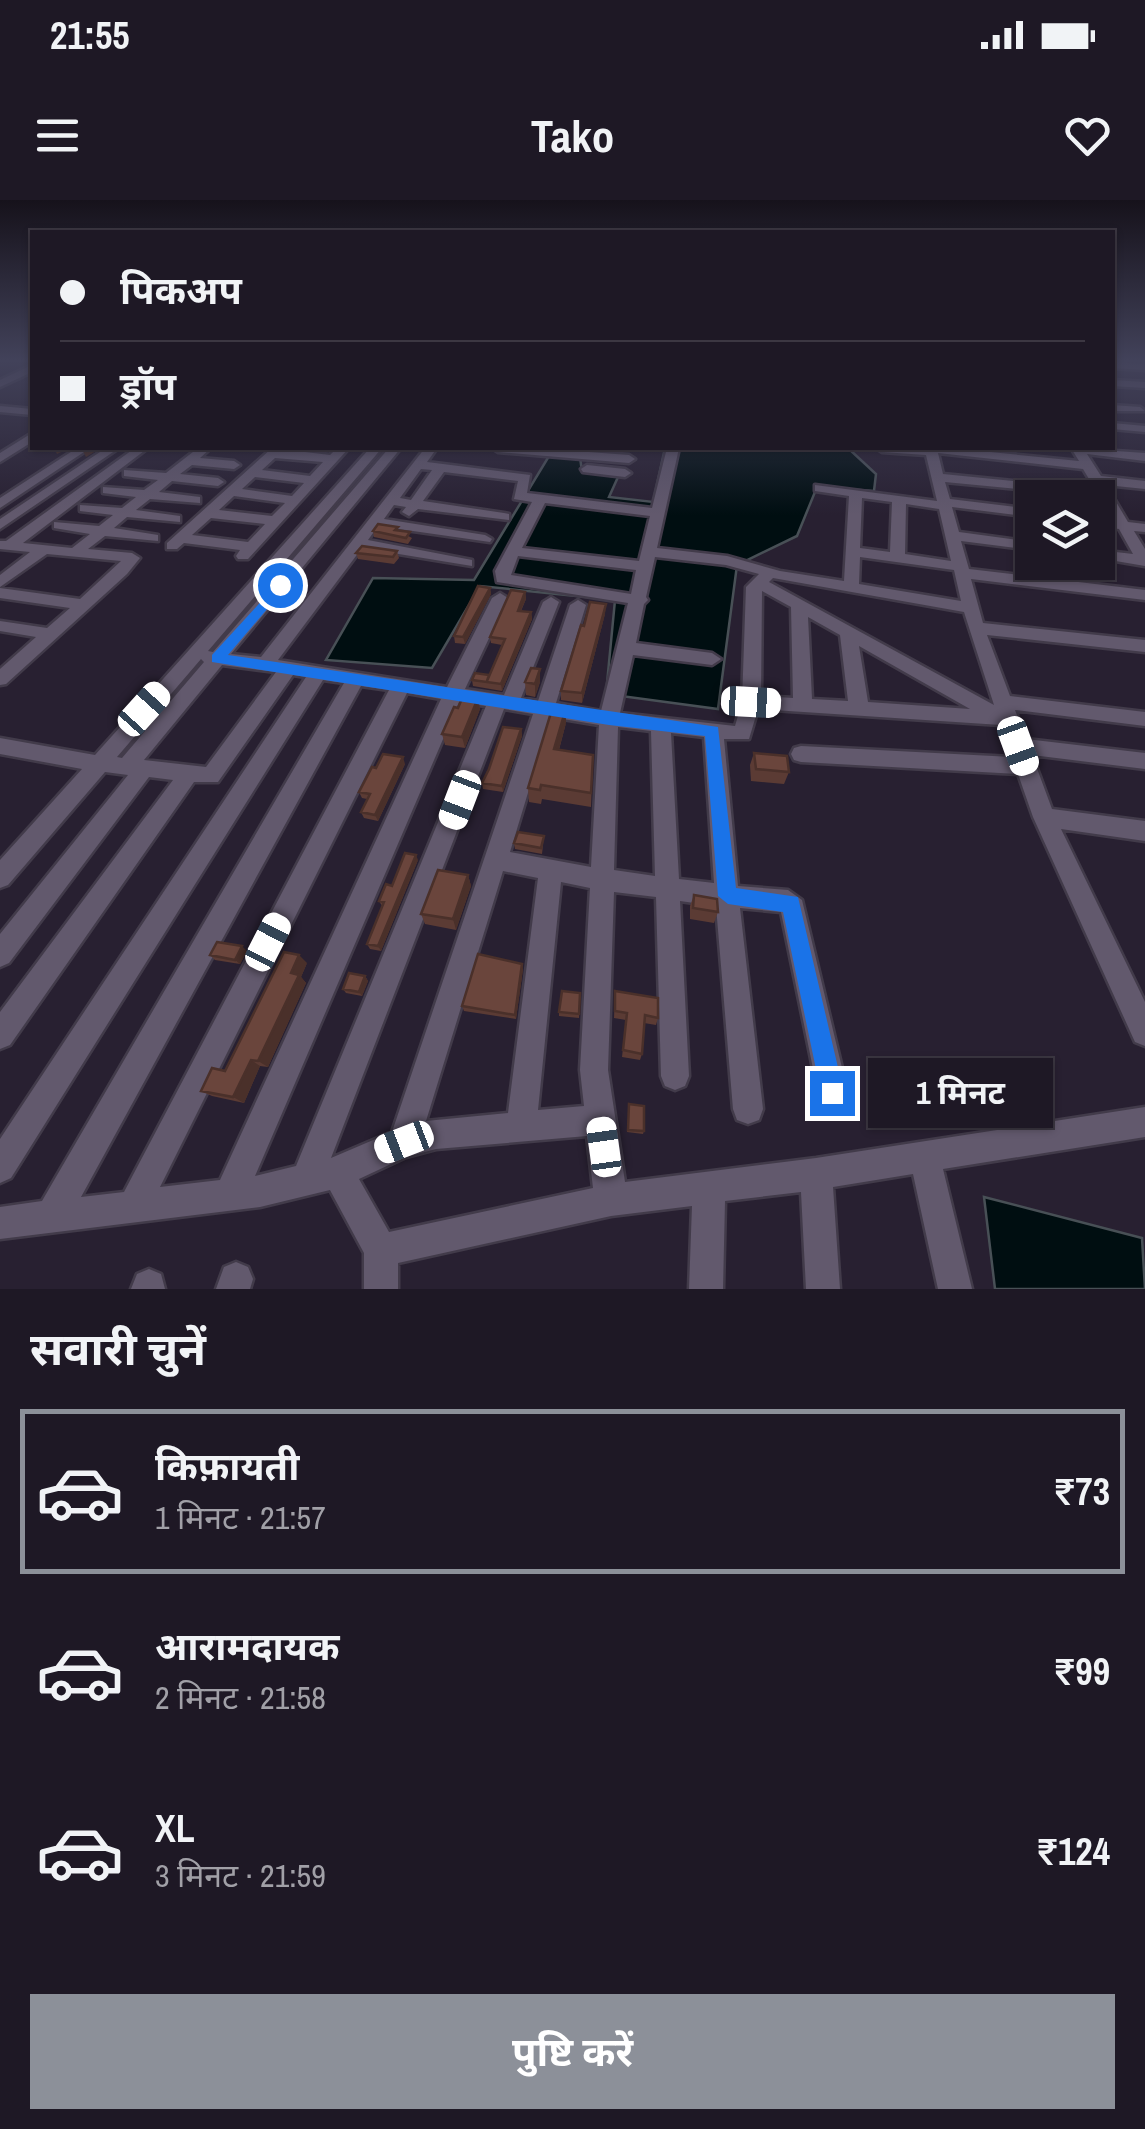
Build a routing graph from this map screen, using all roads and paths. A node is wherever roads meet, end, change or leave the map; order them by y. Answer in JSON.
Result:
{"nodes":[{"id":1,"x":1115,"y":426,"type":"edge"},
{"id":2,"x":1145,"y":429,"type":"edge"},
{"id":3,"x":30,"y":438,"type":"edge"},
{"id":4,"x":81,"y":450,"type":"edge"},
{"id":5,"x":110,"y":450,"type":"edge"},
{"id":6,"x":139,"y":450,"type":"edge"},
{"id":7,"x":203,"y":450,"type":"edge"},
{"id":8,"x":341,"y":450,"type":"edge"},
{"id":9,"x":374,"y":450,"type":"edge"},
{"id":10,"x":394,"y":450,"type":"edge"},
{"id":11,"x":520,"y":450,"type":"edge"},
{"id":12,"x":673,"y":450,"type":"edge"},
{"id":13,"x":930,"y":450,"type":"edge"},
{"id":14,"x":1079,"y":450,"type":"edge"},
{"id":15,"x":1086,"y":450,"type":"edge"},
{"id":16,"x":276,"y":451,"type":"edge"},
{"id":17,"x":427,"y":456,"type":"edge"},
{"id":18,"x":1145,"y":457,"type":"edge"},
{"id":19,"x":0,"y":458,"type":"edge"},
{"id":20,"x":332,"y":460,"type":"junction"},
{"id":21,"x":629,"y":460,"type":"edge"},
{"id":22,"x":189,"y":461,"type":"junction"},
{"id":23,"x":234,"y":465,"type":"dead end"},
{"id":24,"x":1088,"y":466,"type":"junction"},
{"id":25,"x":578,"y":468,"type":"dead end"},
{"id":26,"x":252,"y":473,"type":"junction"},
{"id":27,"x":129,"y":474,"type":"dead end"},
{"id":28,"x":169,"y":477,"type":"junction"},
{"id":29,"x":937,"y":477,"type":"junction"},
{"id":30,"x":313,"y":480,"type":"junction"},
{"id":31,"x":1096,"y":480,"type":"edge"},
{"id":32,"x":218,"y":482,"type":"dead end"},
{"id":33,"x":1115,"y":482,"type":"edge"},
{"id":34,"x":1015,"y":485,"type":"edge"},
{"id":35,"x":1145,"y":485,"type":"edge"},
{"id":36,"x":820,"y":488,"type":"dead end"},
{"id":37,"x":620,"y":489,"type":"dead end"},
{"id":38,"x":108,"y":490,"type":"dead end"},
{"id":39,"x":231,"y":492,"type":"junction"},
{"id":40,"x":856,"y":493,"type":"junction"},
{"id":41,"x":147,"y":494,"type":"junction"},
{"id":42,"x":540,"y":499,"type":"junction"},
{"id":43,"x":899,"y":499,"type":"junction"},
{"id":44,"x":195,"y":500,"type":"dead end"},
{"id":45,"x":295,"y":500,"type":"junction"},
{"id":46,"x":404,"y":503,"type":"junction"},
{"id":47,"x":0,"y":504,"type":"edge"},
{"id":48,"x":944,"y":504,"type":"junction"},
{"id":49,"x":86,"y":508,"type":"dead end"},
{"id":50,"x":1115,"y":510,"type":"edge"},
{"id":51,"x":1015,"y":512,"type":"edge"},
{"id":52,"x":124,"y":513,"type":"junction"},
{"id":53,"x":660,"y":513,"type":"junction"},
{"id":54,"x":208,"y":514,"type":"junction"},
{"id":55,"x":504,"y":517,"type":"dead end"},
{"id":56,"x":175,"y":519,"type":"dead end"},
{"id":57,"x":276,"y":521,"type":"junction"},
{"id":58,"x":388,"y":524,"type":"junction"},
{"id":59,"x":1115,"y":524,"type":"edge"},
{"id":60,"x":0,"y":525,"type":"edge"},
{"id":61,"x":59,"y":525,"type":"dead end"},
{"id":62,"x":1124,"y":525,"type":"junction"},
{"id":63,"x":1145,"y":528,"type":"edge"},
{"id":64,"x":102,"y":531,"type":"junction"},
{"id":65,"x":953,"y":536,"type":"junction"},
{"id":66,"x":153,"y":538,"type":"dead end"},
{"id":67,"x":485,"y":540,"type":"dead end"},
{"id":68,"x":361,"y":543,"type":"junction"},
{"id":69,"x":1015,"y":544,"type":"edge"},
{"id":70,"x":4,"y":545,"type":"edge"},
{"id":71,"x":44,"y":548,"type":"junction"},
{"id":72,"x":853,"y":551,"type":"junction"},
{"id":73,"x":77,"y":552,"type":"junction"},
{"id":74,"x":513,"y":552,"type":"junction"},
{"id":75,"x":1115,"y":557,"type":"edge"},
{"id":76,"x":897,"y":558,"type":"junction"},
{"id":77,"x":649,"y":560,"type":"junction"},
{"id":78,"x":1145,"y":561,"type":"edge"},
{"id":79,"x":467,"y":563,"type":"dead end"},
{"id":80,"x":0,"y":566,"type":"edge"},
{"id":81,"x":18,"y":569,"type":"junction"},
{"id":82,"x":961,"y":570,"type":"junction"},
{"id":83,"x":764,"y":578,"type":"junction"},
{"id":84,"x":0,"y":582,"type":"edge"},
{"id":85,"x":851,"y":588,"type":"junction"},
{"id":86,"x":0,"y":593,"type":"edge"},
{"id":87,"x":1137,"y":594,"type":"edge"},
{"id":88,"x":500,"y":598,"type":"dead end"},
{"id":89,"x":640,"y":600,"type":"junction"},
{"id":90,"x":551,"y":602,"type":"dead end"},
{"id":91,"x":799,"y":603,"type":"junction"},
{"id":92,"x":83,"y":605,"type":"junction"},
{"id":93,"x":578,"y":605,"type":"dead end"},
{"id":94,"x":1145,"y":616,"type":"edge"},
{"id":95,"x":974,"y":618,"type":"junction"},
{"id":96,"x":0,"y":626,"type":"edge"},
{"id":97,"x":848,"y":630,"type":"junction"},
{"id":98,"x":51,"y":634,"type":"junction"},
{"id":99,"x":1145,"y":646,"type":"edge"},
{"id":100,"x":627,"y":648,"type":"junction"},
{"id":101,"x":192,"y":655,"type":"junction"},
{"id":102,"x":218,"y":658,"type":"junction"},
{"id":103,"x":712,"y":659,"type":"dead end"},
{"id":104,"x":10,"y":660,"type":"edge"},
{"id":105,"x":276,"y":667,"type":"junction"},
{"id":106,"x":317,"y":675,"type":"junction"},
{"id":107,"x":0,"y":679,"type":"edge"},
{"id":108,"x":355,"y":680,"type":"junction"},
{"id":109,"x":401,"y":686,"type":"junction"},
{"id":110,"x":453,"y":694,"type":"junction"},
{"id":111,"x":504,"y":702,"type":"junction"},
{"id":112,"x":751,"y":702,"type":"junction"},
{"id":113,"x":804,"y":705,"type":"junction"},
{"id":114,"x":543,"y":708,"type":"junction"},
{"id":115,"x":860,"y":709,"type":"junction"},
{"id":116,"x":1003,"y":712,"type":"junction"},
{"id":117,"x":1145,"y":718,"type":"edge"},
{"id":118,"x":609,"y":719,"type":"junction"},
{"id":119,"x":661,"y":725,"type":"junction"},
{"id":120,"x":713,"y":731,"type":"junction"},
{"id":121,"x":2,"y":750,"type":"edge"},
{"id":122,"x":801,"y":754,"type":"dead end"},
{"id":123,"x":1022,"y":756,"type":"junction"},
{"id":124,"x":1145,"y":762,"type":"edge"},
{"id":125,"x":96,"y":763,"type":"junction"},
{"id":126,"x":135,"y":768,"type":"junction"},
{"id":127,"x":188,"y":775,"type":"junction"},
{"id":128,"x":1044,"y":818,"type":"junction"},
{"id":129,"x":1145,"y":830,"type":"edge"},
{"id":130,"x":494,"y":860,"type":"junction"},
{"id":131,"x":551,"y":870,"type":"junction"},
{"id":132,"x":0,"y":877,"type":"edge"},
{"id":133,"x":600,"y":879,"type":"junction"},
{"id":134,"x":668,"y":888,"type":"junction"},
{"id":135,"x":728,"y":896,"type":"junction"},
{"id":136,"x":0,"y":954,"type":"edge"},
{"id":137,"x":1145,"y":1032,"type":"edge"},
{"id":138,"x":0,"y":1035,"type":"edge"},
{"id":139,"x":676,"y":1076,"type":"dead end"},
{"id":140,"x":832,"y":1093,"type":"dead end"},
{"id":141,"x":748,"y":1109,"type":"dead end"},
{"id":142,"x":600,"y":1120,"type":"junction"},
{"id":143,"x":1145,"y":1122,"type":"edge"},
{"id":144,"x":521,"y":1127,"type":"junction"},
{"id":145,"x":404,"y":1142,"type":"junction"},
{"id":146,"x":924,"y":1156,"type":"junction"},
{"id":147,"x":0,"y":1167,"type":"edge"},
{"id":148,"x":338,"y":1172,"type":"junction"},
{"id":149,"x":816,"y":1174,"type":"junction"},
{"id":150,"x":306,"y":1181,"type":"junction"},
{"id":151,"x":709,"y":1188,"type":"junction"},
{"id":152,"x":230,"y":1195,"type":"junction"},
{"id":153,"x":612,"y":1200,"type":"junction"},
{"id":154,"x":132,"y":1209,"type":"junction"},
{"id":155,"x":51,"y":1218,"type":"junction"},
{"id":156,"x":0,"y":1223,"type":"edge"},
{"id":157,"x":382,"y":1250,"type":"junction"},
{"id":158,"x":381,"y":1289,"type":"edge"},
{"id":159,"x":706,"y":1289,"type":"edge"},
{"id":160,"x":824,"y":1289,"type":"edge"},
{"id":161,"x":955,"y":1289,"type":"edge"}],
"edges":[{"from":1,"to":2,"type":"street"},
{"from":3,"to":19,"type":"street"},
{"from":4,"to":47,"type":"street"},
{"from":5,"to":60,"type":"street"},
{"from":6,"to":70,"type":"street"},
{"from":7,"to":22,"type":"street"},
{"from":8,"to":20,"type":"street"},
{"from":9,"to":101,"type":"street"},
{"from":10,"to":102,"type":"street"},
{"from":11,"to":21,"type":"street"},
{"from":12,"to":53,"type":"street"},
{"from":13,"to":24,"type":"street"},
{"from":13,"to":29,"type":"street"},
{"from":14,"to":24,"type":"street"},
{"from":15,"to":18,"type":"street"},
{"from":16,"to":20,"type":"street"},
{"from":16,"to":26,"type":"street"},
{"from":17,"to":42,"type":"street"},
{"from":17,"to":46,"type":"street"},
{"from":20,"to":30,"type":"street"},
{"from":21,"to":25,"type":"street"},
{"from":21,"to":37,"type":"street"},
{"from":22,"to":23,"type":"street"},
{"from":22,"to":28,"type":"street"},
{"from":24,"to":31,"type":"street"},
{"from":26,"to":30,"type":"street"},
{"from":26,"to":39,"type":"street"},
{"from":27,"to":28,"type":"street"},
{"from":28,"to":32,"type":"street"},
{"from":28,"to":41,"type":"street"},
{"from":29,"to":34,"type":"street"},
{"from":29,"to":48,"type":"street"},
{"from":30,"to":45,"type":"street"},
{"from":33,"to":35,"type":"street"},
{"from":36,"to":40,"type":"street"},
{"from":38,"to":41,"type":"street"},
{"from":39,"to":45,"type":"street"},
{"from":39,"to":54,"type":"street"},
{"from":40,"to":43,"type":"street"},
{"from":40,"to":72,"type":"street"},
{"from":41,"to":44,"type":"street"},
{"from":41,"to":52,"type":"street"},
{"from":42,"to":53,"type":"street"},
{"from":42,"to":74,"type":"street"},
{"from":43,"to":48,"type":"street"},
{"from":43,"to":76,"type":"street"},
{"from":45,"to":57,"type":"street"},
{"from":46,"to":55,"type":"street"},
{"from":46,"to":58,"type":"street"},
{"from":48,"to":51,"type":"street"},
{"from":48,"to":65,"type":"street"},
{"from":49,"to":52,"type":"street"},
{"from":50,"to":62,"type":"street"},
{"from":52,"to":56,"type":"street"},
{"from":52,"to":64,"type":"street"},
{"from":53,"to":77,"type":"street"},
{"from":54,"to":57,"type":"street"},
{"from":54,"to":57,"type":"street"},
{"from":58,"to":67,"type":"street"},
{"from":58,"to":68,"type":"street"},
{"from":59,"to":62,"type":"street"},
{"from":61,"to":64,"type":"street"},
{"from":62,"to":63,"type":"street"},
{"from":62,"to":78,"type":"street"},
{"from":64,"to":66,"type":"street"},
{"from":64,"to":73,"type":"street"},
{"from":65,"to":69,"type":"street"},
{"from":65,"to":82,"type":"street"},
{"from":68,"to":79,"type":"street"},
{"from":68,"to":105,"type":"street"},
{"from":70,"to":71,"type":"street"},
{"from":71,"to":73,"type":"street"},
{"from":71,"to":81,"type":"street"},
{"from":72,"to":76,"type":"street"},
{"from":72,"to":85,"type":"street"},
{"from":73,"to":92,"type":"street"},
{"from":74,"to":77,"type":"street"},
{"from":74,"to":89,"type":"street"},
{"from":75,"to":78,"type":"street"},
{"from":76,"to":82,"type":"street"},
{"from":77,"to":83,"type":"street"},
{"from":77,"to":89,"type":"street"},
{"from":80,"to":81,"type":"street"},
{"from":81,"to":84,"type":"street"},
{"from":82,"to":87,"type":"street"},
{"from":82,"to":95,"type":"street"},
{"from":83,"to":85,"type":"street"},
{"from":83,"to":91,"type":"street"},
{"from":83,"to":112,"type":"street"},
{"from":85,"to":95,"type":"street"},
{"from":86,"to":92,"type":"street"},
{"from":87,"to":94,"type":"street"},
{"from":88,"to":110,"type":"street"},
{"from":89,"to":100,"type":"street"},
{"from":90,"to":111,"type":"street"},
{"from":91,"to":97,"type":"street"},
{"from":91,"to":113,"type":"street"},
{"from":92,"to":98,"type":"street"},
{"from":93,"to":114,"type":"street"},
{"from":95,"to":99,"type":"street"},
{"from":95,"to":116,"type":"street"},
{"from":96,"to":98,"type":"street"},
{"from":97,"to":115,"type":"street"},
{"from":97,"to":116,"type":"street"},
{"from":98,"to":104,"type":"street"},
{"from":100,"to":103,"type":"street"},
{"from":100,"to":118,"type":"street"},
{"from":101,"to":102,"type":"street"},
{"from":101,"to":125,"type":"street"},
{"from":102,"to":105,"type":"street"},
{"from":102,"to":126,"type":"street"},
{"from":104,"to":107,"type":"street"},
{"from":105,"to":106,"type":"street"},
{"from":105,"to":127,"type":"street"},
{"from":106,"to":108,"type":"street"},
{"from":106,"to":147,"type":"street"},
{"from":108,"to":109,"type":"street"},
{"from":108,"to":155,"type":"street"},
{"from":109,"to":110,"type":"street"},
{"from":109,"to":154,"type":"street"},
{"from":110,"to":111,"type":"street"},
{"from":110,"to":152,"type":"street"},
{"from":111,"to":114,"type":"street"},
{"from":111,"to":150,"type":"street"},
{"from":112,"to":113,"type":"street"},
{"from":112,"to":120,"type":"street"},
{"from":113,"to":115,"type":"street"},
{"from":114,"to":118,"type":"street"},
{"from":114,"to":130,"type":"street"},
{"from":115,"to":116,"type":"street"},
{"from":116,"to":117,"type":"street"},
{"from":116,"to":123,"type":"street"},
{"from":118,"to":119,"type":"street"},
{"from":118,"to":133,"type":"street"},
{"from":119,"to":120,"type":"street"},
{"from":119,"to":134,"type":"street"},
{"from":120,"to":135,"type":"street"},
{"from":121,"to":125,"type":"street"},
{"from":122,"to":123,"type":"street"},
{"from":123,"to":124,"type":"street"},
{"from":123,"to":128,"type":"street"},
{"from":125,"to":126,"type":"street"},
{"from":125,"to":132,"type":"street"},
{"from":126,"to":127,"type":"street"},
{"from":126,"to":136,"type":"street"},
{"from":127,"to":138,"type":"street"},
{"from":128,"to":129,"type":"street"},
{"from":128,"to":137,"type":"street"},
{"from":130,"to":131,"type":"street"},
{"from":130,"to":145,"type":"street"},
{"from":131,"to":133,"type":"street"},
{"from":131,"to":144,"type":"street"},
{"from":133,"to":134,"type":"street"},
{"from":133,"to":142,"type":"street"},
{"from":134,"to":135,"type":"street"},
{"from":134,"to":139,"type":"street"},
{"from":135,"to":140,"type":"street"},
{"from":135,"to":141,"type":"street"},
{"from":142,"to":144,"type":"street"},
{"from":142,"to":153,"type":"street"},
{"from":143,"to":146,"type":"street"},
{"from":144,"to":145,"type":"street"},
{"from":145,"to":148,"type":"street"},
{"from":146,"to":149,"type":"street"},
{"from":146,"to":161,"type":"street"},
{"from":148,"to":150,"type":"street"},
{"from":148,"to":157,"type":"street"},
{"from":149,"to":151,"type":"street"},
{"from":149,"to":160,"type":"street"},
{"from":150,"to":152,"type":"street"},
{"from":151,"to":153,"type":"street"},
{"from":151,"to":159,"type":"street"},
{"from":152,"to":154,"type":"street"},
{"from":153,"to":157,"type":"street"},
{"from":154,"to":155,"type":"street"},
{"from":155,"to":156,"type":"street"},
{"from":157,"to":158,"type":"street"}]}
